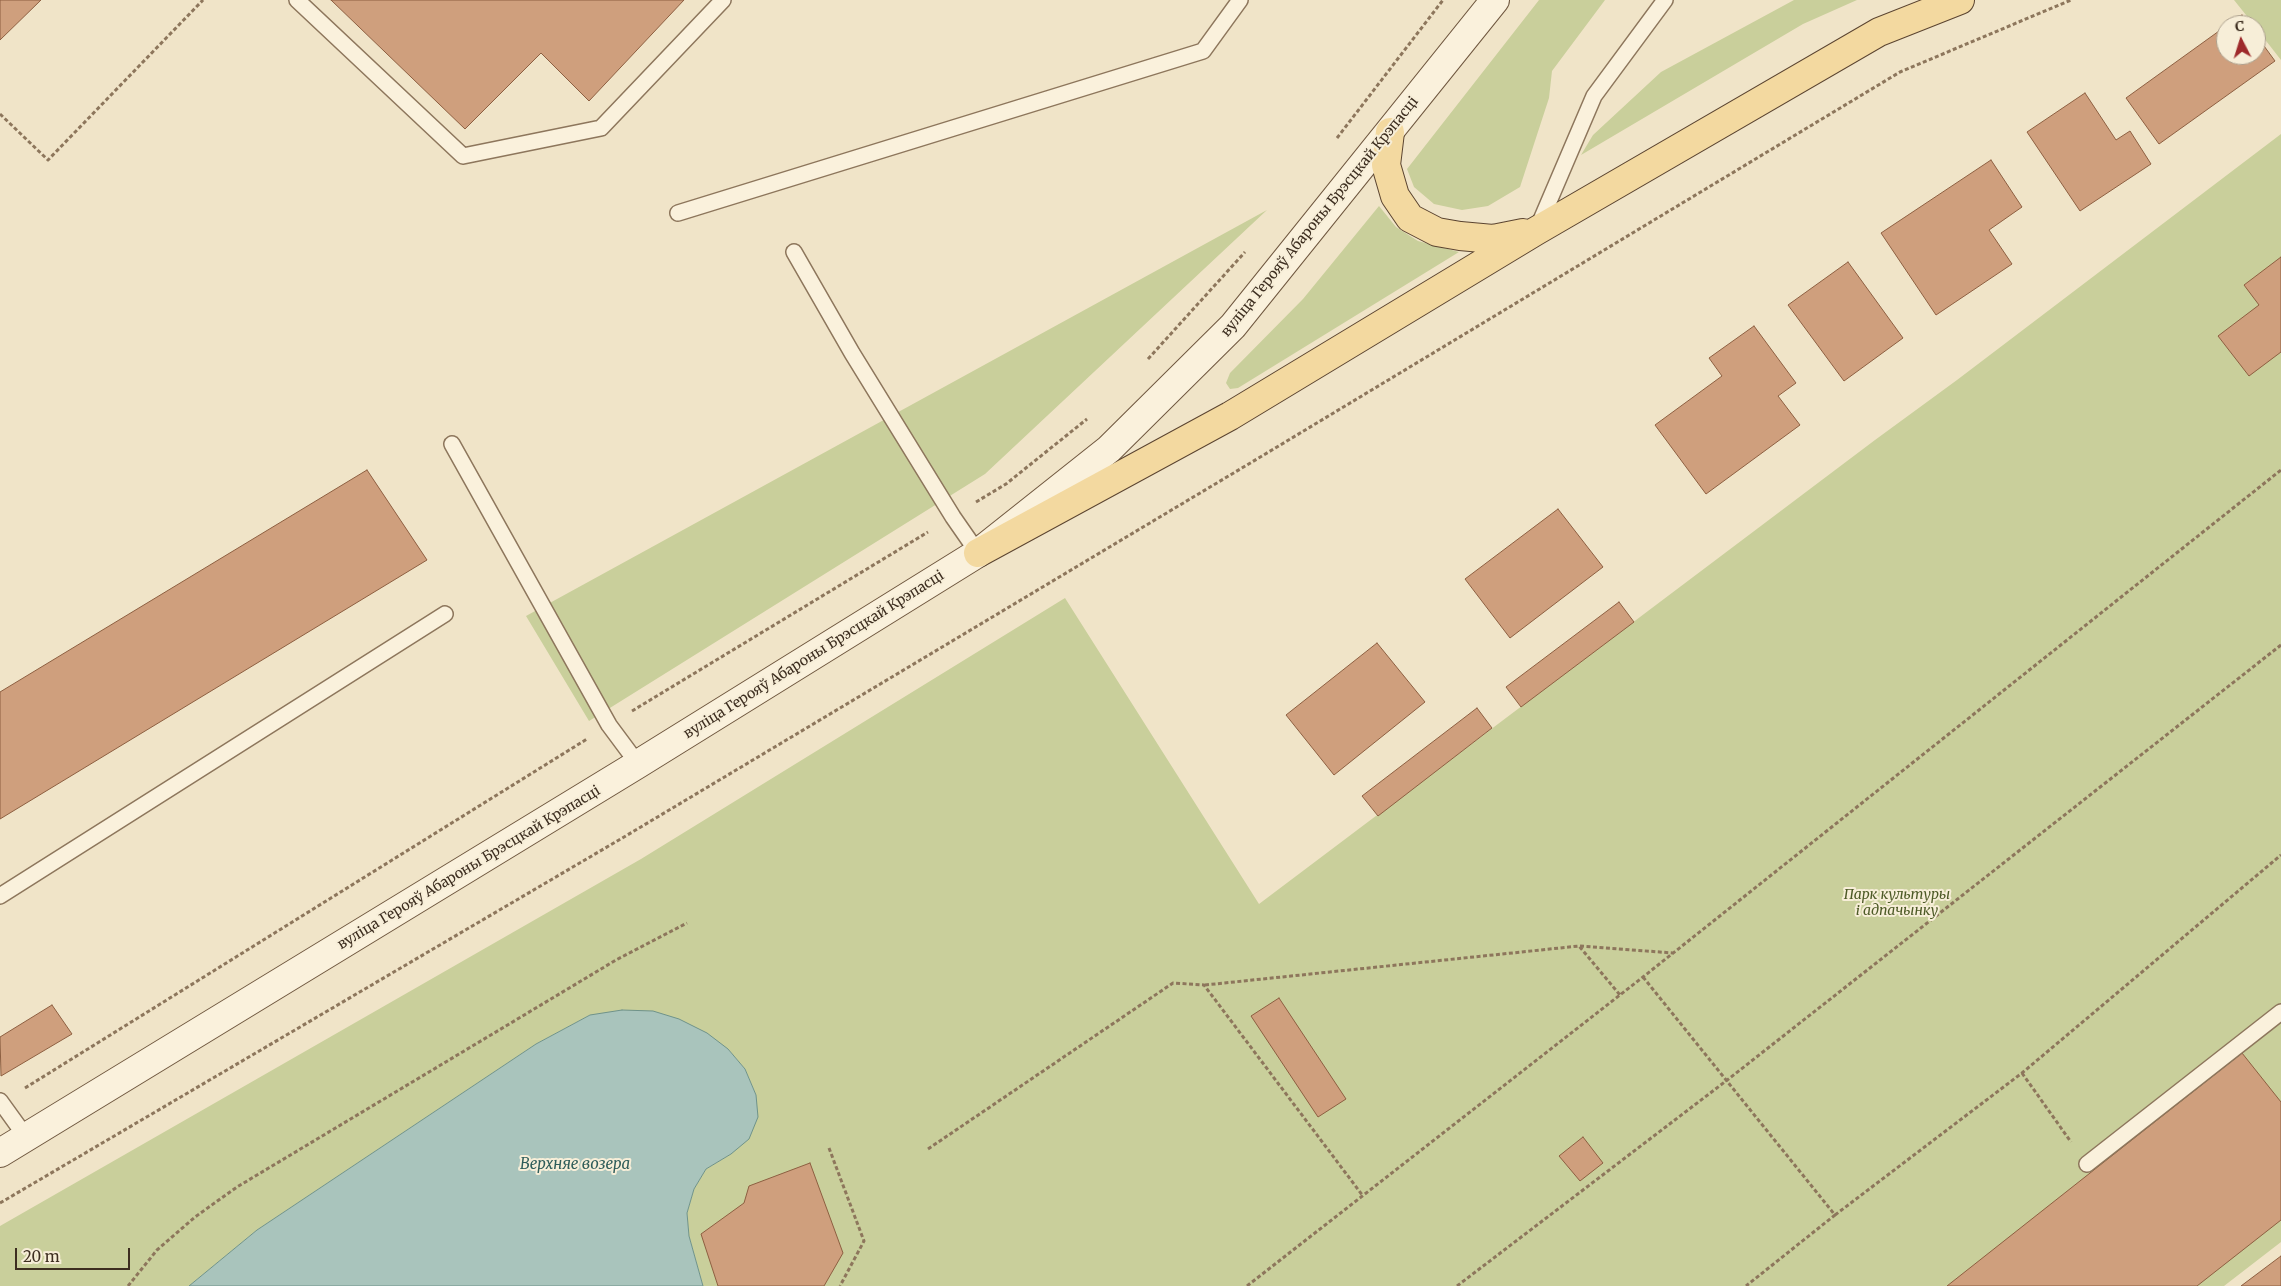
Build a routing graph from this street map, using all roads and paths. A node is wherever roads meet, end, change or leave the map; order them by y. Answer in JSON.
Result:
{"nodes":[{"id":1,"x":203,"y":0,"type":"edge"},
{"id":2,"x":297,"y":0,"type":"edge"},
{"id":3,"x":723,"y":0,"type":"edge"},
{"id":4,"x":1240,"y":0,"type":"edge"},
{"id":5,"x":1443,"y":0,"type":"edge"},
{"id":6,"x":1495,"y":0,"type":"edge"},
{"id":7,"x":1665,"y":0,"type":"edge"},
{"id":8,"x":1960,"y":0,"type":"edge"},
{"id":9,"x":2071,"y":0,"type":"edge"},
{"id":10,"x":0,"y":114,"type":"edge"},
{"id":11,"x":1390,"y":132,"type":"junction"},
{"id":12,"x":1336,"y":140,"type":"dead end"},
{"id":13,"x":678,"y":213,"type":"dead end"},
{"id":14,"x":1536,"y":231,"type":"junction"},
{"id":15,"x":1251,"y":247,"type":"dead end"},
{"id":16,"x":794,"y":252,"type":"dead end"},
{"id":17,"x":1147,"y":360,"type":"dead end"},
{"id":18,"x":1093,"y":414,"type":"dead end"},
{"id":19,"x":452,"y":444,"type":"dead end"},
{"id":20,"x":2281,"y":471,"type":"edge"},
{"id":21,"x":953,"y":517,"type":"junction"},
{"id":22,"x":978,"y":553,"type":"junction"},
{"id":23,"x":445,"y":614,"type":"dead end"},
{"id":24,"x":2281,"y":645,"type":"edge"},
{"id":25,"x":609,"y":725,"type":"junction"},
{"id":26,"x":638,"y":764,"type":"junction"},
{"id":27,"x":2281,"y":855,"type":"edge"},
{"id":28,"x":0,"y":896,"type":"edge"},
{"id":29,"x":687,"y":923,"type":"dead end"},
{"id":30,"x":1579,"y":946,"type":"junction"},
{"id":31,"x":1674,"y":953,"type":"junction"},
{"id":32,"x":1643,"y":977,"type":"junction"},
{"id":33,"x":1204,"y":985,"type":"junction"},
{"id":34,"x":1620,"y":995,"type":"junction"},
{"id":35,"x":2281,"y":1012,"type":"edge"},
{"id":36,"x":2022,"y":1073,"type":"junction"},
{"id":37,"x":1726,"y":1081,"type":"junction"},
{"id":38,"x":1,"y":1102,"type":"edge"},
{"id":39,"x":26,"y":1137,"type":"junction"},
{"id":40,"x":829,"y":1148,"type":"dead end"},
{"id":41,"x":928,"y":1149,"type":"dead end"},
{"id":42,"x":0,"y":1153,"type":"edge"},
{"id":43,"x":2087,"y":1164,"type":"joint"},
{"id":44,"x":1364,"y":1196,"type":"junction"},
{"id":45,"x":0,"y":1203,"type":"edge"},
{"id":46,"x":1835,"y":1215,"type":"junction"},
{"id":47,"x":128,"y":1286,"type":"edge"},
{"id":48,"x":840,"y":1286,"type":"edge"},
{"id":49,"x":1247,"y":1286,"type":"edge"},
{"id":50,"x":1457,"y":1286,"type":"edge"},
{"id":51,"x":1746,"y":1286,"type":"edge"}],
"edges":[{"from":1,"to":10,"type":"path"},
{"from":2,"to":3,"type":"lane"},
{"from":4,"to":13,"type":"lane"},
{"from":5,"to":12,"type":"path"},
{"from":6,"to":11,"type":"main road","name":"вуліца Герояў Абароны Брэсцкай Крэпасці"},
{"from":7,"to":14,"type":"lane"},
{"from":8,"to":14,"type":"main road"},
{"from":9,"to":45,"type":"path"},
{"from":11,"to":14,"type":"main road"},
{"from":11,"to":22,"type":"main road","name":"вуліца Герояў Абароны Брэсцкай Крэпасці"},
{"from":14,"to":22,"type":"main road"},
{"from":15,"to":17,"type":"path"},
{"from":16,"to":21,"type":"lane"},
{"from":18,"to":21,"type":"path"},
{"from":19,"to":25,"type":"lane"},
{"from":20,"to":31,"type":"path"},
{"from":21,"to":22,"type":"lane"},
{"from":21,"to":25,"type":"path"},
{"from":22,"to":26,"type":"main road","name":"вуліца Герояў Абароны Брэсцкай Крэпасці"},
{"from":23,"to":28,"type":"lane"},
{"from":24,"to":37,"type":"path"},
{"from":25,"to":26,"type":"lane"},
{"from":25,"to":38,"type":"path"},
{"from":26,"to":39,"type":"main road","name":"вуліца Герояў Абароны Брэсцкай Крэпасці"},
{"from":27,"to":36,"type":"path"},
{"from":29,"to":47,"type":"path"},
{"from":30,"to":31,"type":"path"},
{"from":30,"to":33,"type":"path"},
{"from":30,"to":34,"type":"path"},
{"from":31,"to":32,"type":"path"},
{"from":32,"to":34,"type":"path"},
{"from":32,"to":37,"type":"path"},
{"from":33,"to":41,"type":"path"},
{"from":33,"to":44,"type":"path"},
{"from":34,"to":44,"type":"path"},
{"from":35,"to":43,"type":"lane"},
{"from":36,"to":43,"type":"path"},
{"from":36,"to":46,"type":"path"},
{"from":37,"to":46,"type":"path"},
{"from":37,"to":50,"type":"path"},
{"from":38,"to":39,"type":"lane"},
{"from":39,"to":42,"type":"main road","name":"вуліца Герояў Абароны Брэсцкай Крэпасці"},
{"from":40,"to":48,"type":"path"},
{"from":44,"to":49,"type":"path"},
{"from":46,"to":51,"type":"path"}]}
